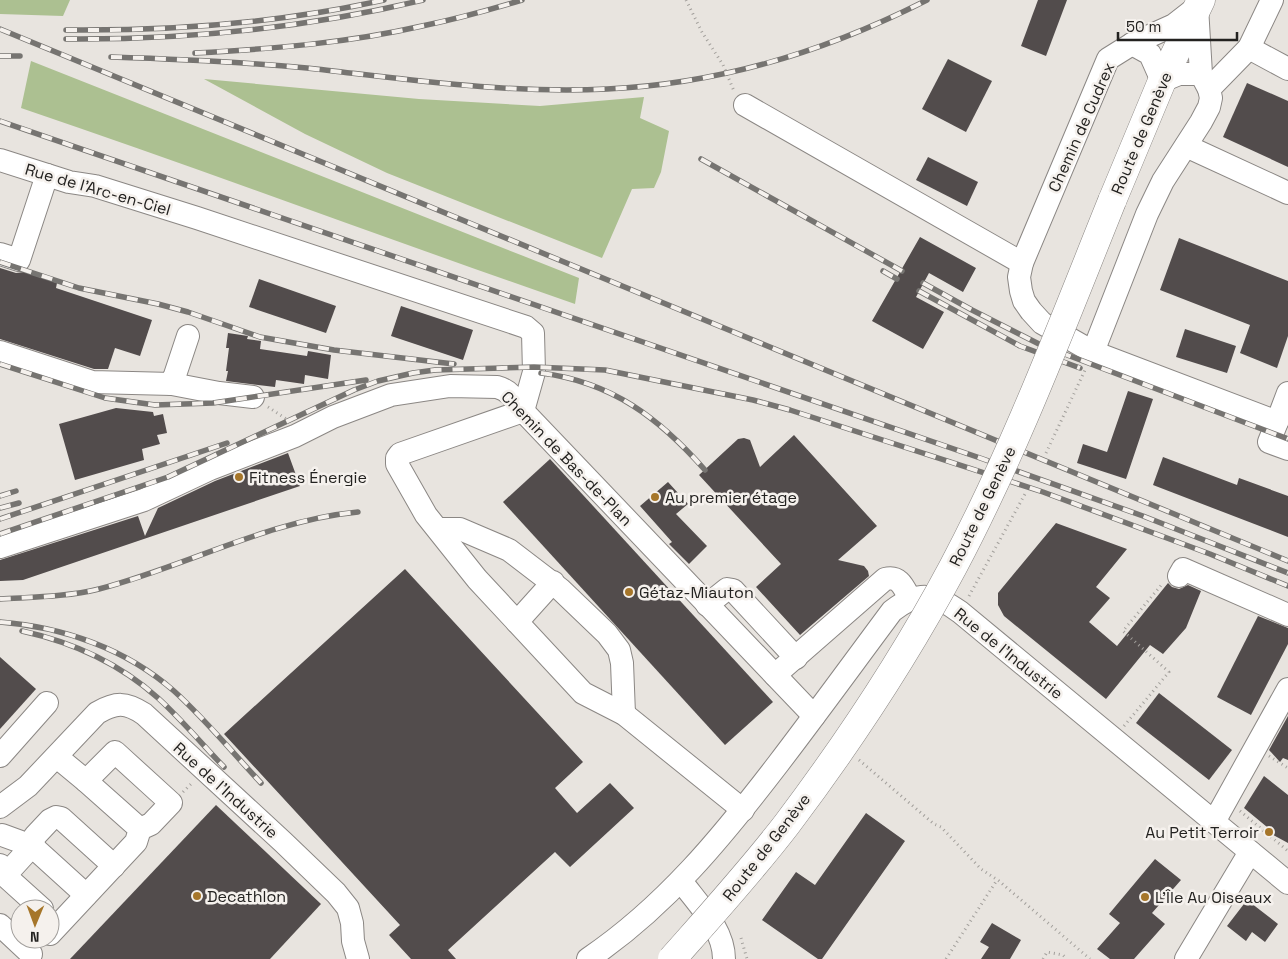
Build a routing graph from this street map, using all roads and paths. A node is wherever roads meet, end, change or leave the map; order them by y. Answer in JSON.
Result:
{"nodes":[{"id":1,"x":686,"y":0,"type":"edge"},
{"id":2,"x":1272,"y":0,"type":"edge"},
{"id":3,"x":1199,"y":4,"type":"edge"},
{"id":4,"x":1132,"y":44,"type":"junction"},
{"id":5,"x":1249,"y":48,"type":"junction"},
{"id":6,"x":1288,"y":69,"type":"edge"},
{"id":7,"x":1162,"y":82,"type":"junction"},
{"id":8,"x":1205,"y":82,"type":"junction"},
{"id":9,"x":729,"y":83,"type":"dead end"},
{"id":10,"x":745,"y":105,"type":"dead end"},
{"id":11,"x":1186,"y":146,"type":"junction"},
{"id":12,"x":0,"y":160,"type":"edge"},
{"id":13,"x":47,"y":175,"type":"junction"},
{"id":14,"x":1288,"y":193,"type":"edge"},
{"id":15,"x":0,"y":254,"type":"edge"},
{"id":16,"x":1022,"y":263,"type":"junction"},
{"id":17,"x":188,"y":336,"type":"dead end"},
{"id":18,"x":0,"y":352,"type":"edge"},
{"id":19,"x":1093,"y":352,"type":"junction"},
{"id":20,"x":172,"y":384,"type":"junction"},
{"id":21,"x":1288,"y":393,"type":"edge"},
{"id":22,"x":253,"y":397,"type":"joint"},
{"id":23,"x":523,"y":411,"type":"junction"},
{"id":24,"x":1277,"y":422,"type":"junction"},
{"id":25,"x":295,"y":436,"type":"junction"},
{"id":26,"x":1288,"y":449,"type":"edge"},
{"id":27,"x":1046,"y":453,"type":"dead end"},
{"id":28,"x":1025,"y":494,"type":"dead end"},
{"id":29,"x":438,"y":529,"type":"junction"},
{"id":30,"x":0,"y":547,"type":"edge"},
{"id":31,"x":1172,"y":578,"type":"joint"},
{"id":32,"x":553,"y":582,"type":"junction"},
{"id":33,"x":910,"y":599,"type":"junction"},
{"id":34,"x":707,"y":605,"type":"junction"},
{"id":35,"x":960,"y":612,"type":"junction"},
{"id":36,"x":1288,"y":615,"type":"edge"},
{"id":37,"x":517,"y":622,"type":"junction"},
{"id":38,"x":796,"y":658,"type":"junction"},
{"id":39,"x":775,"y":676,"type":"junction"},
{"id":40,"x":1288,"y":689,"type":"edge"},
{"id":41,"x":47,"y":703,"type":"dead end"},
{"id":42,"x":624,"y":714,"type":"junction"},
{"id":43,"x":814,"y":716,"type":"junction"},
{"id":44,"x":1113,"y":739,"type":"junction"},
{"id":45,"x":0,"y":756,"type":"edge"},
{"id":46,"x":57,"y":757,"type":"junction"},
{"id":47,"x":859,"y":760,"type":"dead end"},
{"id":48,"x":196,"y":780,"type":"dead end"},
{"id":49,"x":86,"y":781,"type":"junction"},
{"id":50,"x":1226,"y":800,"type":"junction"},
{"id":51,"x":171,"y":803,"type":"junction"},
{"id":52,"x":0,"y":808,"type":"edge"},
{"id":53,"x":742,"y":810,"type":"junction"},
{"id":54,"x":1214,"y":822,"type":"junction"},
{"id":55,"x":140,"y":829,"type":"junction"},
{"id":56,"x":1,"y":832,"type":"edge"},
{"id":57,"x":32,"y":846,"type":"junction"},
{"id":58,"x":1288,"y":851,"type":"edge"},
{"id":59,"x":1250,"y":852,"type":"junction"},
{"id":60,"x":114,"y":866,"type":"junction"},
{"id":61,"x":1,"y":871,"type":"edge"},
{"id":62,"x":998,"y":880,"type":"junction"},
{"id":63,"x":681,"y":881,"type":"junction"},
{"id":64,"x":1288,"y":884,"type":"edge"},
{"id":65,"x":86,"y":895,"type":"junction"},
{"id":66,"x":31,"y":899,"type":"edge"},
{"id":67,"x":60,"y":922,"type":"edge"},
{"id":68,"x":358,"y":959,"type":"edge"},
{"id":69,"x":588,"y":959,"type":"edge"},
{"id":70,"x":672,"y":959,"type":"edge"},
{"id":71,"x":724,"y":959,"type":"edge"},
{"id":72,"x":946,"y":959,"type":"edge"},
{"id":73,"x":1043,"y":959,"type":"edge"},
{"id":74,"x":1066,"y":959,"type":"edge"},
{"id":75,"x":1090,"y":959,"type":"edge"},
{"id":76,"x":1186,"y":959,"type":"edge"}],
"edges":[{"from":1,"to":9,"type":"path"},
{"from":2,"to":5,"type":"street"},
{"from":3,"to":4,"type":"street","name":"Chemin de Cudrex"},
{"from":3,"to":7,"type":"main road","name":"Route de Genève"},
{"from":3,"to":8,"type":"street"},
{"from":4,"to":7,"type":"street"},
{"from":4,"to":16,"type":"street","name":"Chemin de Cudrex"},
{"from":5,"to":6,"type":"street"},
{"from":5,"to":8,"type":"street"},
{"from":7,"to":8,"type":"street"},
{"from":7,"to":70,"type":"main road","name":"Route de Genève","bridge":true},
{"from":8,"to":11,"type":"street"},
{"from":10,"to":16,"type":"street"},
{"from":11,"to":14,"type":"street"},
{"from":11,"to":19,"type":"street"},
{"from":12,"to":13,"type":"street","name":"Rue de l'Arc-en-Ciel"},
{"from":13,"to":15,"type":"street"},
{"from":13,"to":23,"type":"street","name":"Rue de l'Arc-en-Ciel"},
{"from":16,"to":19,"type":"street","name":"Chemin de Cudrex"},
{"from":17,"to":20,"type":"street"},
{"from":18,"to":20,"type":"street"},
{"from":19,"to":24,"type":"street","name":"Chemin de Cudrex"},
{"from":19,"to":27,"type":"path"},
{"from":20,"to":22,"type":"street"},
{"from":21,"to":24,"type":"street"},
{"from":22,"to":25,"type":"path"},
{"from":23,"to":25,"type":"street","name":"Chemin de Bas-de-Plan"},
{"from":23,"to":29,"type":"street"},
{"from":23,"to":34,"type":"street","name":"Chemin de Bas-de-Plan"},
{"from":24,"to":26,"type":"street"},
{"from":25,"to":30,"type":"street","name":"Chemin de Bas-de-Plan"},
{"from":28,"to":35,"type":"path"},
{"from":29,"to":32,"type":"street"},
{"from":29,"to":37,"type":"street"},
{"from":31,"to":36,"type":"street"},
{"from":31,"to":44,"type":"path"},
{"from":32,"to":37,"type":"street"},
{"from":32,"to":42,"type":"street"},
{"from":33,"to":35,"type":"street","name":"Rue de l'Industrie"},
{"from":33,"to":38,"type":"street"},
{"from":33,"to":43,"type":"street"},
{"from":34,"to":38,"type":"street"},
{"from":34,"to":39,"type":"street","name":"Chemin de Bas-de-Plan"},
{"from":35,"to":44,"type":"street","name":"Rue de l'Industrie"},
{"from":37,"to":42,"type":"street"},
{"from":38,"to":39,"type":"street"},
{"from":39,"to":43,"type":"street","name":"Chemin de Bas-de-Plan"},
{"from":40,"to":50,"type":"street"},
{"from":41,"to":45,"type":"street"},
{"from":42,"to":53,"type":"street"},
{"from":43,"to":53,"type":"street"},
{"from":44,"to":54,"type":"street","name":"Rue de l'Industrie"},
{"from":46,"to":49,"type":"street"},
{"from":46,"to":52,"type":"street","name":"Rue de l'Industrie"},
{"from":46,"to":68,"type":"street","name":"Rue de l'Industrie"},
{"from":47,"to":62,"type":"path"},
{"from":48,"to":51,"type":"path"},
{"from":49,"to":51,"type":"street"},
{"from":49,"to":55,"type":"street"},
{"from":50,"to":54,"type":"street"},
{"from":50,"to":58,"type":"path"},
{"from":51,"to":55,"type":"street"},
{"from":53,"to":63,"type":"street"},
{"from":54,"to":59,"type":"street","name":"Rue de l'Industrie"},
{"from":55,"to":60,"type":"street"},
{"from":56,"to":57,"type":"street"},
{"from":57,"to":60,"type":"street"},
{"from":57,"to":61,"type":"street"},
{"from":57,"to":65,"type":"street"},
{"from":59,"to":64,"type":"street","name":"Rue de l'Industrie"},
{"from":59,"to":76,"type":"street"},
{"from":60,"to":65,"type":"street"},
{"from":61,"to":66,"type":"street"},
{"from":62,"to":72,"type":"path"},
{"from":62,"to":75,"type":"path"},
{"from":63,"to":69,"type":"street"},
{"from":63,"to":71,"type":"street"},
{"from":65,"to":67,"type":"street"},
{"from":73,"to":74,"type":"path"}]}
